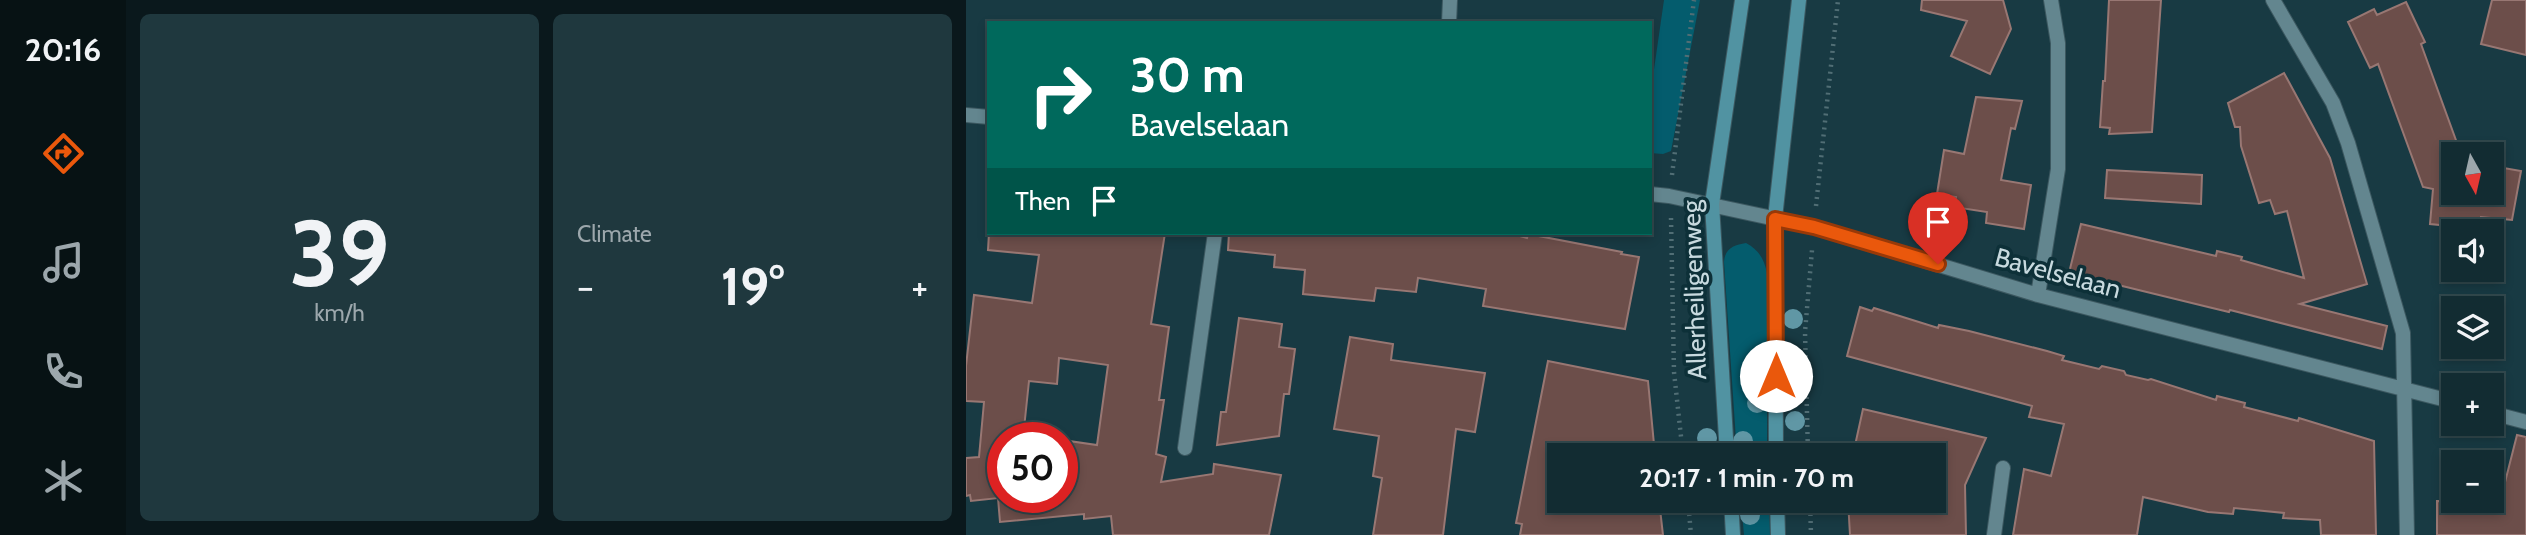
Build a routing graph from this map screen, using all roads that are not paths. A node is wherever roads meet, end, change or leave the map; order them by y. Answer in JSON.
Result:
{"nodes":[{"id":1,"x":1450,"y":0,"type":"edge"},
{"id":2,"x":1742,"y":0,"type":"edge"},
{"id":3,"x":1799,"y":0,"type":"edge"},
{"id":4,"x":2051,"y":0,"type":"edge"},
{"id":5,"x":2273,"y":0,"type":"edge"},
{"id":6,"x":1449,"y":21,"type":"edge"},
{"id":7,"x":966,"y":115,"type":"edge"},
{"id":8,"x":987,"y":117,"type":"edge"},
{"id":9,"x":1652,"y":194,"type":"edge"},
{"id":10,"x":1712,"y":204,"type":"junction"},
{"id":11,"x":1775,"y":219,"type":"junction"},
{"id":12,"x":1215,"y":235,"type":"edge"},
{"id":13,"x":2038,"y":295,"type":"junction"},
{"id":14,"x":2404,"y":389,"type":"junction"},
{"id":15,"x":2441,"y":399,"type":"edge"},
{"id":16,"x":2504,"y":416,"type":"edge"},
{"id":17,"x":2526,"y":422,"type":"edge"},
{"id":18,"x":1726,"y":443,"type":"edge"},
{"id":19,"x":1776,"y":443,"type":"edge"},
{"id":20,"x":1185,"y":449,"type":"dead end"},
{"id":21,"x":2003,"y":468,"type":"dead end"},
{"id":22,"x":1732,"y":513,"type":"edge"},
{"id":23,"x":1777,"y":513,"type":"edge"},
{"id":24,"x":1733,"y":535,"type":"edge"},
{"id":25,"x":1778,"y":535,"type":"edge"},
{"id":26,"x":1994,"y":535,"type":"edge"},
{"id":27,"x":2407,"y":535,"type":"edge"}],
"edges":[{"from":1,"to":6,"type":"street"},
{"from":2,"to":10,"type":"main road","name":"Allerheiligenweg"},
{"from":3,"to":11,"type":"main road"},
{"from":4,"to":13,"type":"street"},
{"from":5,"to":14,"type":"street"},
{"from":7,"to":8,"type":"street"},
{"from":9,"to":10,"type":"street","name":"Bavelselaan"},
{"from":10,"to":11,"type":"street","name":"Bavelselaan"},
{"from":10,"to":18,"type":"main road","name":"Allerheiligenweg"},
{"from":11,"to":13,"type":"street","name":"Bavelselaan"},
{"from":11,"to":19,"type":"main road"},
{"from":12,"to":20,"type":"street"},
{"from":13,"to":14,"type":"street","name":"Bavelselaan"},
{"from":14,"to":15,"type":"street","name":"Bavelselaan"},
{"from":14,"to":27,"type":"street"},
{"from":16,"to":17,"type":"street"},
{"from":21,"to":26,"type":"street"},
{"from":22,"to":24,"type":"main road"},
{"from":23,"to":25,"type":"main road"}]}
